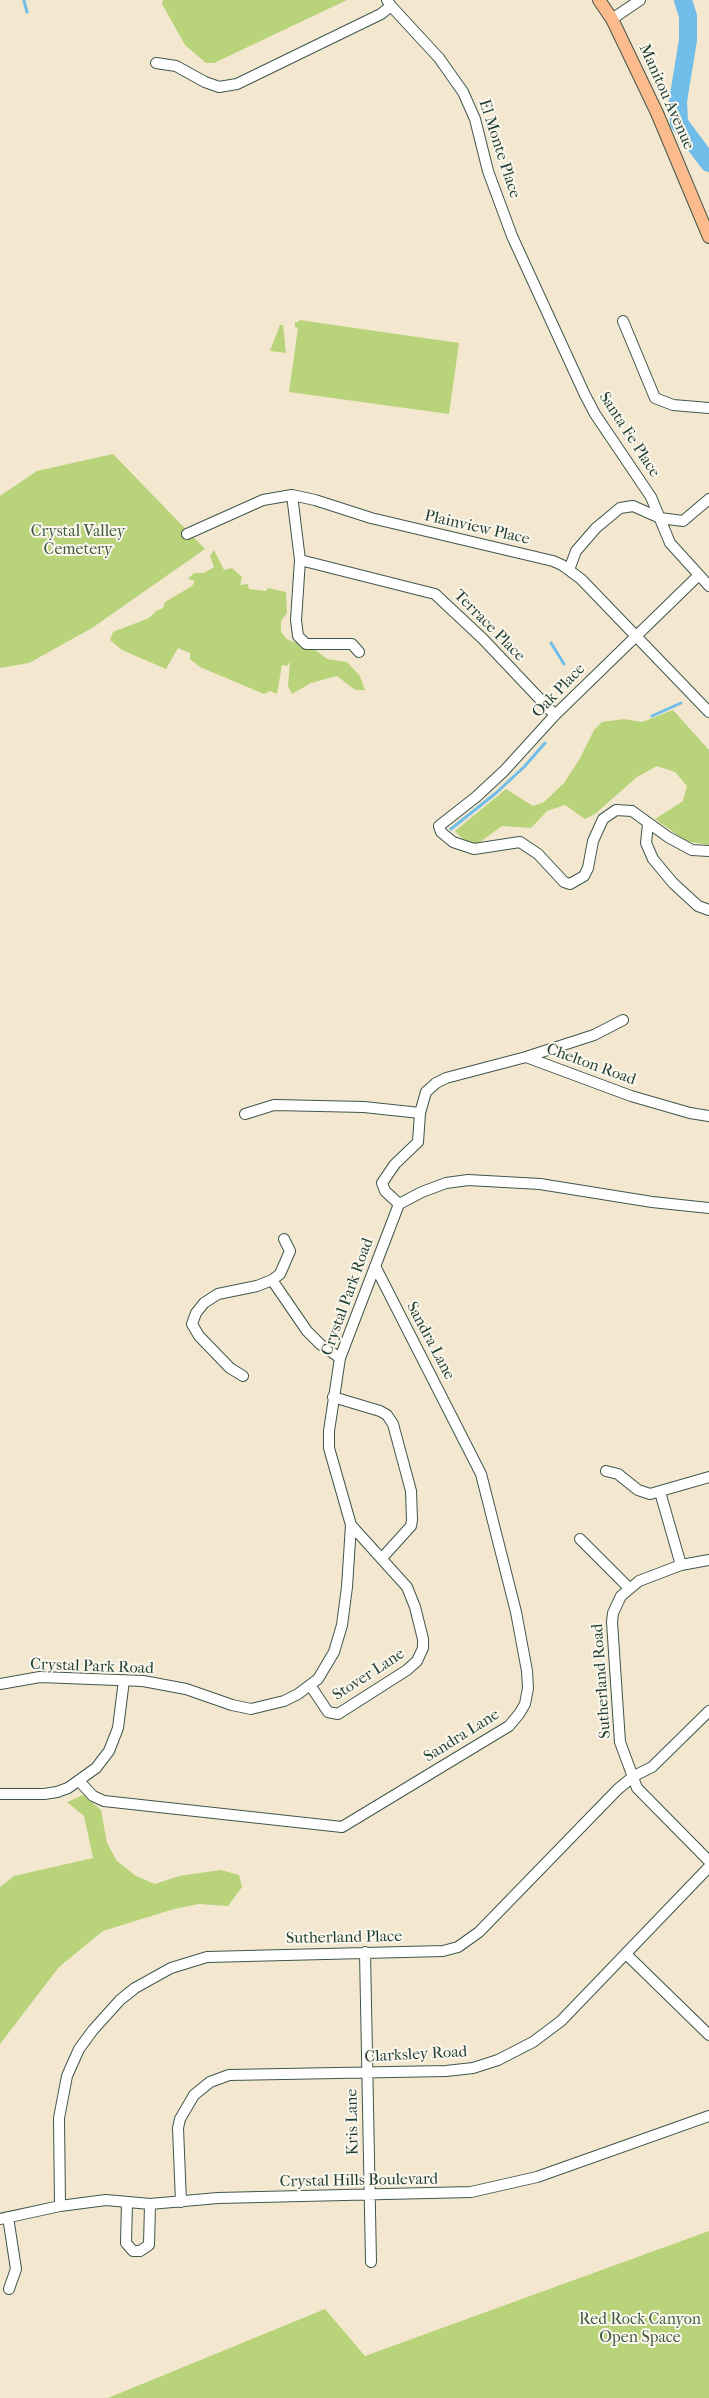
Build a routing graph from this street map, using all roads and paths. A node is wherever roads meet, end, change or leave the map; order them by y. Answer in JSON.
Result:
{"nodes":[{"id":1,"x":598,"y":0,"type":"edge"},
{"id":2,"x":640,"y":0,"type":"edge"},
{"id":3,"x":389,"y":3,"type":"edge"},
{"id":4,"x":612,"y":19,"type":"junction"},
{"id":5,"x":156,"y":63,"type":"dead end"},
{"id":6,"x":709,"y":237,"type":"edge"},
{"id":7,"x":537,"y":291,"type":"joint"},
{"id":8,"x":623,"y":321,"type":"dead end"},
{"id":9,"x":709,"y":408,"type":"edge"},
{"id":10,"x":292,"y":495,"type":"junction"},
{"id":11,"x":709,"y":499,"type":"edge"},
{"id":12,"x":660,"y":518,"type":"junction"},
{"id":13,"x":187,"y":534,"type":"dead end"},
{"id":14,"x":300,"y":560,"type":"junction"},
{"id":15,"x":569,"y":570,"type":"junction"},
{"id":16,"x":699,"y":575,"type":"junction"},
{"id":17,"x":709,"y":586,"type":"edge"},
{"id":18,"x":636,"y":635,"type":"junction"},
{"id":19,"x":359,"y":652,"type":"dead end"},
{"id":20,"x":709,"y":712,"type":"edge"},
{"id":21,"x":555,"y":715,"type":"junction"},
{"id":22,"x":648,"y":824,"type":"junction"},
{"id":23,"x":709,"y":851,"type":"edge"},
{"id":24,"x":709,"y":910,"type":"edge"},
{"id":25,"x":623,"y":1020,"type":"dead end"},
{"id":26,"x":526,"y":1058,"type":"junction"},
{"id":27,"x":420,"y":1113,"type":"junction"},
{"id":28,"x":245,"y":1114,"type":"dead end"},
{"id":29,"x":709,"y":1116,"type":"edge"},
{"id":30,"x":399,"y":1204,"type":"junction"},
{"id":31,"x":709,"y":1208,"type":"edge"},
{"id":32,"x":284,"y":1239,"type":"dead end"},
{"id":33,"x":375,"y":1266,"type":"junction"},
{"id":34,"x":272,"y":1280,"type":"junction"},
{"id":35,"x":340,"y":1358,"type":"junction"},
{"id":36,"x":243,"y":1376,"type":"dead end"},
{"id":37,"x":333,"y":1397,"type":"junction"},
{"id":38,"x":606,"y":1471,"type":"dead end"},
{"id":39,"x":709,"y":1477,"type":"edge"},
{"id":40,"x":660,"y":1492,"type":"junction"},
{"id":41,"x":351,"y":1525,"type":"junction"},
{"id":42,"x":580,"y":1539,"type":"dead end"},
{"id":43,"x":382,"y":1558,"type":"junction"},
{"id":44,"x":709,"y":1560,"type":"edge"},
{"id":45,"x":681,"y":1565,"type":"junction"},
{"id":46,"x":629,"y":1588,"type":"junction"},
{"id":47,"x":124,"y":1680,"type":"junction"},
{"id":48,"x":0,"y":1684,"type":"edge"},
{"id":49,"x":310,"y":1685,"type":"junction"},
{"id":50,"x":709,"y":1711,"type":"edge"},
{"id":51,"x":634,"y":1776,"type":"junction"},
{"id":52,"x":79,"y":1782,"type":"junction"},
{"id":53,"x":0,"y":1794,"type":"edge"},
{"id":54,"x":709,"y":1861,"type":"edge"},
{"id":55,"x":709,"y":1867,"type":"edge"},
{"id":56,"x":365,"y":1952,"type":"junction"},
{"id":57,"x":626,"y":1954,"type":"junction"},
{"id":58,"x":709,"y":2035,"type":"edge"},
{"id":59,"x":368,"y":2072,"type":"junction"},
{"id":60,"x":709,"y":2116,"type":"edge"},
{"id":61,"x":368,"y":2195,"type":"junction"},
{"id":62,"x":127,"y":2202,"type":"junction"},
{"id":63,"x":181,"y":2202,"type":"junction"},
{"id":64,"x":150,"y":2204,"type":"junction"},
{"id":65,"x":60,"y":2206,"type":"junction"},
{"id":66,"x":4,"y":2218,"type":"edge"},
{"id":67,"x":371,"y":2262,"type":"dead end"},
{"id":68,"x":9,"y":2289,"type":"dead end"}],
"edges":[{"from":1,"to":4,"type":"main road","name":"Manitou Avenue"},
{"from":2,"to":4,"type":"street"},
{"from":3,"to":5,"type":"street","name":"El Monte Place"},
{"from":3,"to":7,"type":"street","name":"El Monte Place"},
{"from":4,"to":6,"type":"main road","name":"Manitou Avenue"},
{"from":7,"to":12,"type":"street","name":"Santa Fe Place"},
{"from":8,"to":9,"type":"street"},
{"from":10,"to":13,"type":"street","name":"Plainview Place"},
{"from":10,"to":14,"type":"street"},
{"from":10,"to":15,"type":"street","name":"Plainview Place"},
{"from":11,"to":12,"type":"street"},
{"from":12,"to":15,"type":"street"},
{"from":12,"to":16,"type":"street","name":"Santa Fe Place"},
{"from":14,"to":19,"type":"street"},
{"from":14,"to":21,"type":"street","name":"Terrace Place"},
{"from":15,"to":18,"type":"street","name":"Plainview Place"},
{"from":16,"to":17,"type":"street","name":"Santa Fe Place"},
{"from":16,"to":18,"type":"street","name":"Oak Place"},
{"from":18,"to":20,"type":"street","name":"Plainview Place"},
{"from":18,"to":21,"type":"street","name":"Oak Place"},
{"from":21,"to":22,"type":"street","name":"Oak Place"},
{"from":22,"to":23,"type":"street"},
{"from":22,"to":24,"type":"street"},
{"from":25,"to":26,"type":"street"},
{"from":26,"to":27,"type":"street","name":"Chelton Road"},
{"from":26,"to":29,"type":"street","name":"Chelton Road"},
{"from":27,"to":28,"type":"street"},
{"from":27,"to":30,"type":"street","name":"Chelton Road"},
{"from":30,"to":31,"type":"street"},
{"from":30,"to":33,"type":"street","name":"Crystal Park Road"},
{"from":32,"to":34,"type":"street"},
{"from":33,"to":35,"type":"street","name":"Crystal Park Road"},
{"from":33,"to":52,"type":"street","name":"Sandra Lane"},
{"from":34,"to":35,"type":"street"},
{"from":34,"to":36,"type":"street"},
{"from":35,"to":37,"type":"street","name":"Crystal Park Road"},
{"from":37,"to":41,"type":"street","name":"Crystal Park Road"},
{"from":37,"to":43,"type":"street"},
{"from":38,"to":40,"type":"street"},
{"from":39,"to":40,"type":"street"},
{"from":40,"to":45,"type":"street"},
{"from":41,"to":43,"type":"street","name":"Stover Lane"},
{"from":41,"to":49,"type":"street","name":"Crystal Park Road"},
{"from":42,"to":46,"type":"street"},
{"from":43,"to":49,"type":"street","name":"Stover Lane"},
{"from":44,"to":45,"type":"street","name":"Sutherland Road"},
{"from":45,"to":46,"type":"street","name":"Sutherland Road"},
{"from":46,"to":51,"type":"street","name":"Sutherland Road"},
{"from":47,"to":48,"type":"street","name":"Crystal Park Road"},
{"from":47,"to":49,"type":"street","name":"Crystal Park Road"},
{"from":47,"to":52,"type":"street"},
{"from":50,"to":51,"type":"street","name":"Sutherland Place"},
{"from":51,"to":54,"type":"street","name":"Sutherland Road"},
{"from":51,"to":56,"type":"street","name":"Sutherland Place"},
{"from":52,"to":53,"type":"street"},
{"from":55,"to":57,"type":"street","name":"Clarksley Road"},
{"from":56,"to":59,"type":"street","name":"Kris Lane"},
{"from":56,"to":65,"type":"street","name":"Sutherland Place"},
{"from":57,"to":58,"type":"street"},
{"from":57,"to":59,"type":"street","name":"Clarksley Road"},
{"from":59,"to":61,"type":"street","name":"Kris Lane"},
{"from":59,"to":63,"type":"street","name":"Clarksley Road"},
{"from":60,"to":61,"type":"street","name":"Crystal Hills Boulevard"},
{"from":61,"to":63,"type":"street","name":"Crystal Hills Boulevard"},
{"from":61,"to":67,"type":"street","name":"Kris Lane"},
{"from":62,"to":64,"type":"street","name":"Crystal Hills Boulevard"},
{"from":62,"to":64,"type":"street"},
{"from":62,"to":65,"type":"street","name":"Crystal Hills Boulevard"},
{"from":63,"to":64,"type":"street","name":"Crystal Hills Boulevard"},
{"from":65,"to":66,"type":"street","name":"Crystal Hills Boulevard"},
{"from":66,"to":68,"type":"street"}]}
